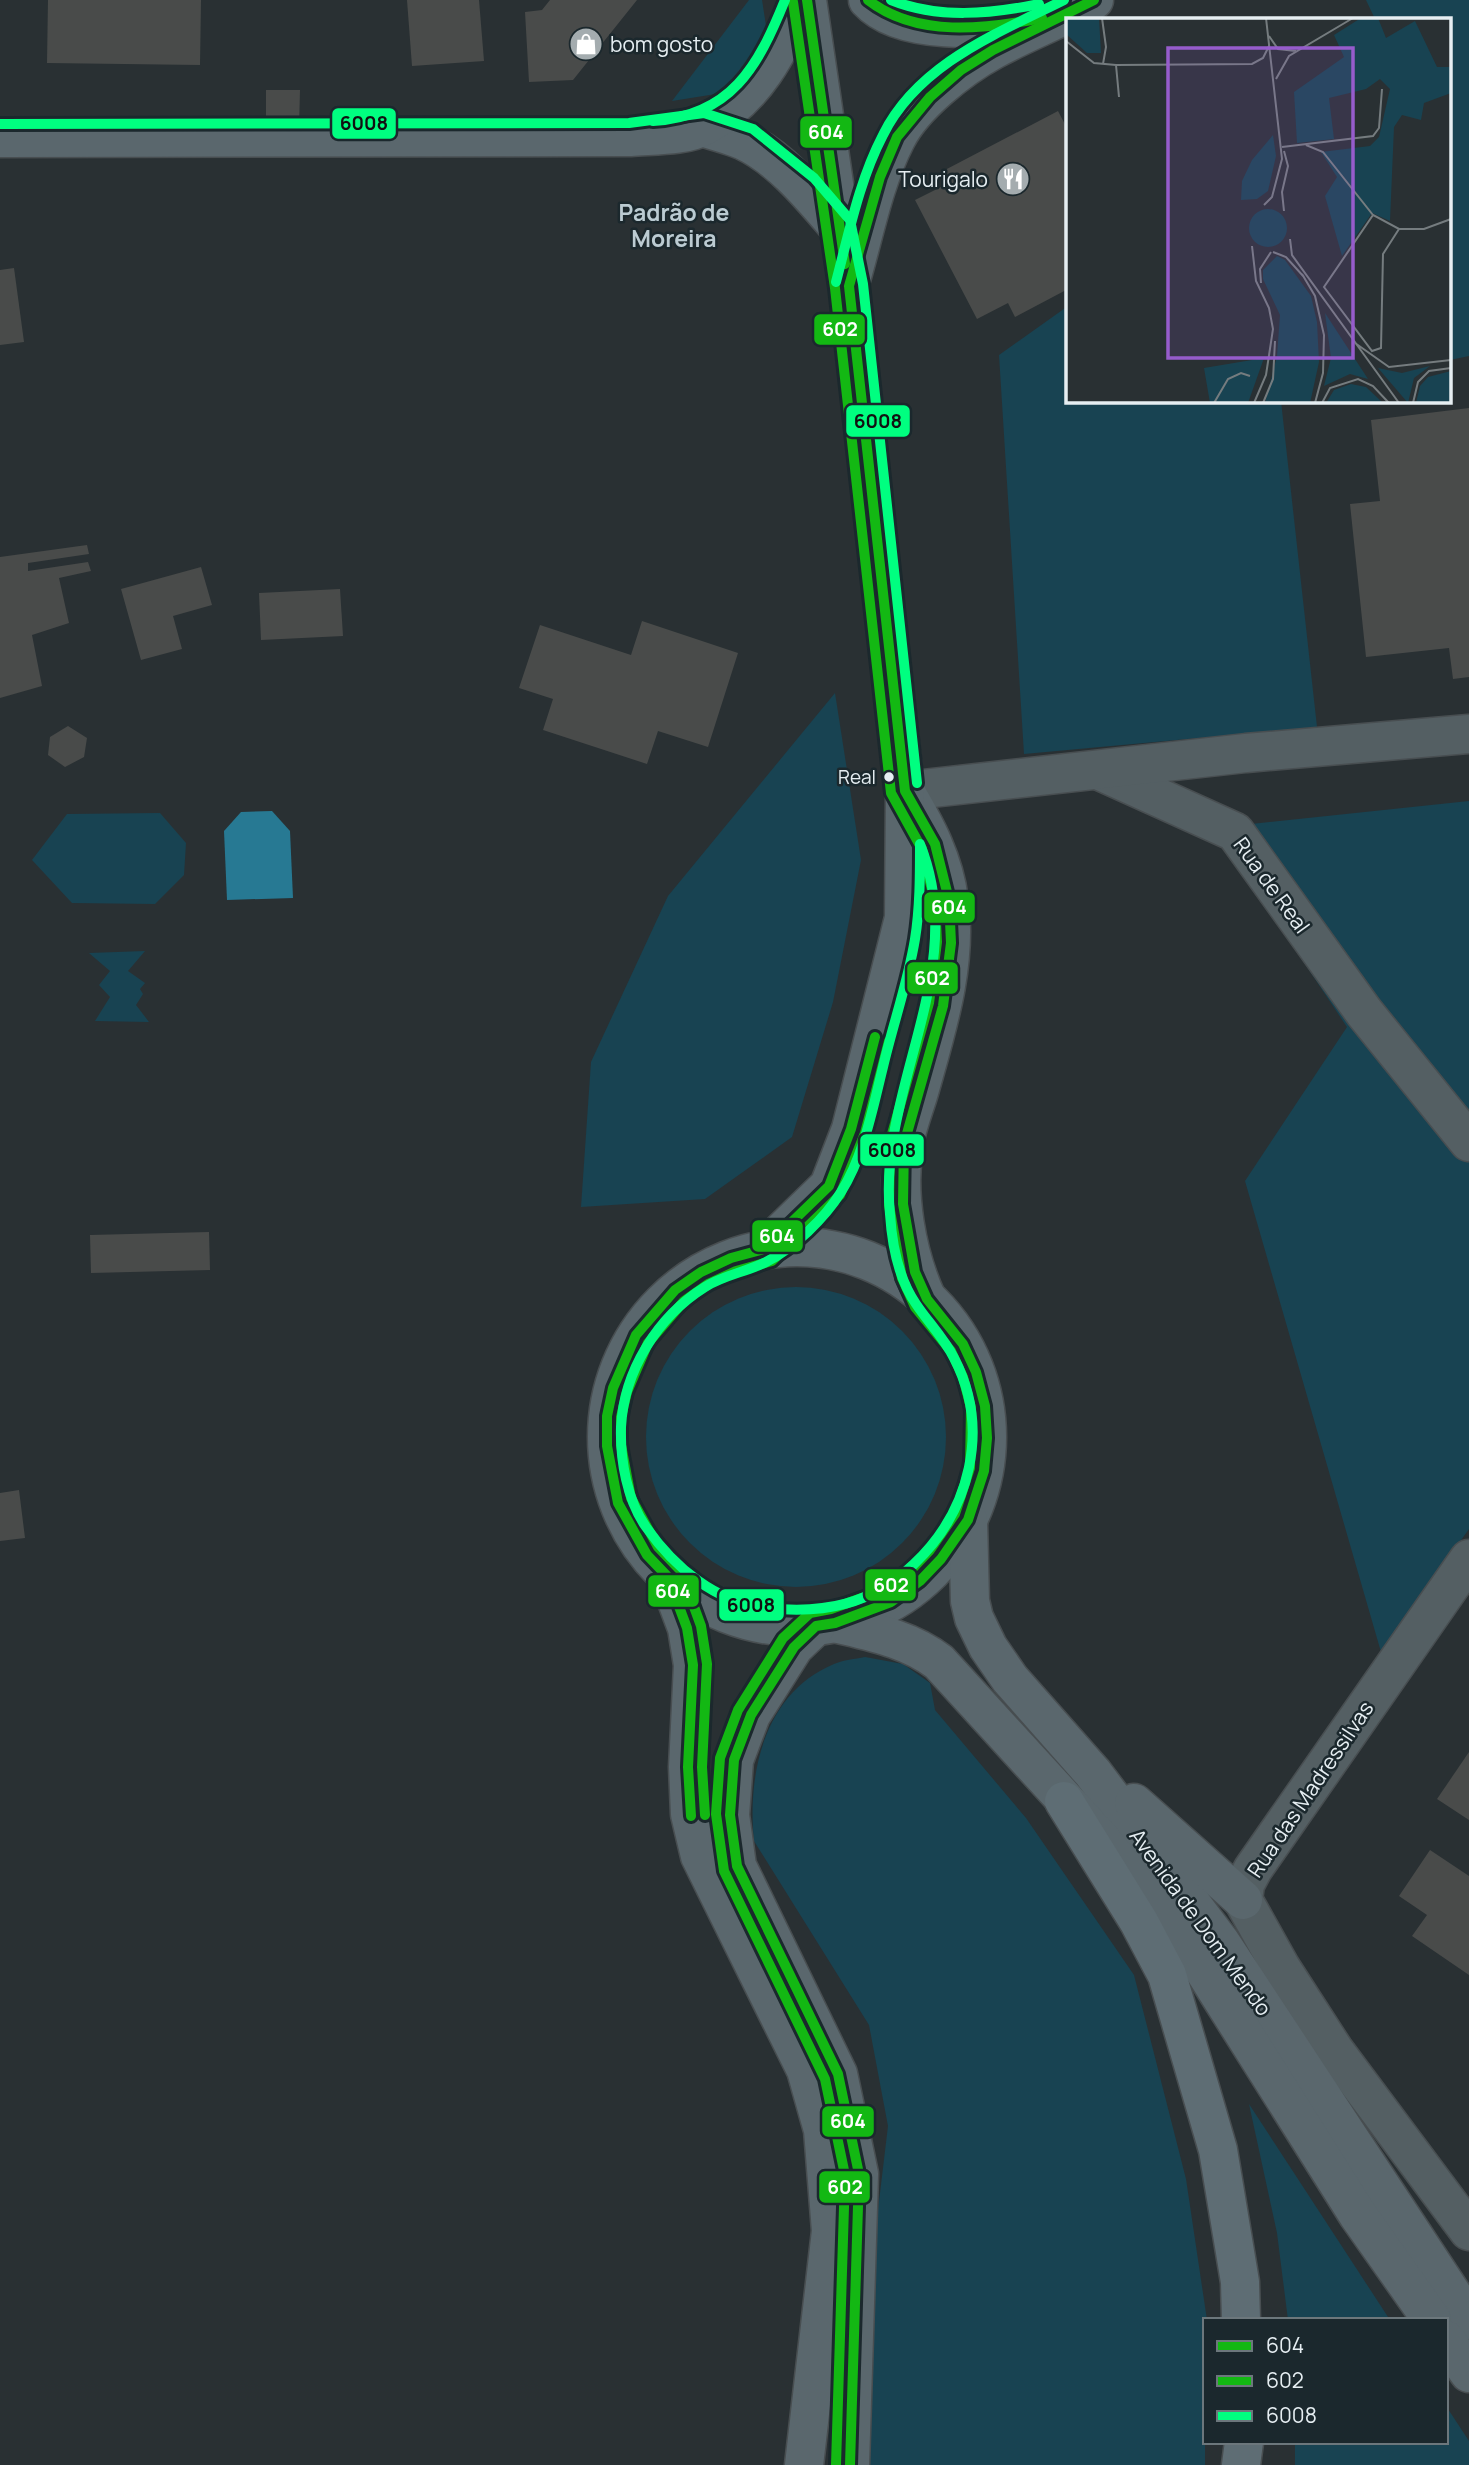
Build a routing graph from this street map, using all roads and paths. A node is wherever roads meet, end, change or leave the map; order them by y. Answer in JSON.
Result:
{"nodes":[{"id":1,"x":800,"y":0,"type":"edge"},
{"id":2,"x":807,"y":0,"type":"edge"},
{"id":3,"x":869,"y":0,"type":"edge"},
{"id":4,"x":1084,"y":6,"type":"edge"},
{"id":5,"x":703,"y":127,"type":"junction"},
{"id":6,"x":0,"y":138,"type":"edge"},
{"id":7,"x":839,"y":228,"type":"junction"},
{"id":8,"x":849,"y":286,"type":"junction"},
{"id":9,"x":1469,"y":734,"type":"edge"},
{"id":10,"x":1100,"y":771,"type":"junction"},
{"id":11,"x":905,"y":791,"type":"junction"},
{"id":12,"x":1469,"y":1142,"type":"edge"},
{"id":13,"x":764,"y":1249,"type":"junction"},
{"id":14,"x":927,"y":1299,"type":"junction"},
{"id":15,"x":968,"y":1520,"type":"junction"},
{"id":16,"x":1469,"y":1559,"type":"edge"},
{"id":17,"x":668,"y":1577,"type":"junction"},
{"id":18,"x":826,"y":1625,"type":"junction"},
{"id":19,"x":1093,"y":1773,"type":"junction"},
{"id":20,"x":1064,"y":1801,"type":"junction"},
{"id":21,"x":1243,"y":1900,"type":"junction"},
{"id":22,"x":1469,"y":2231,"type":"edge"},
{"id":23,"x":1241,"y":2318,"type":"edge"},
{"id":24,"x":1431,"y":2318,"type":"edge"},
{"id":25,"x":1469,"y":2320,"type":"edge"},
{"id":26,"x":1448,"y":2343,"type":"edge"},
{"id":27,"x":1469,"y":2373,"type":"edge"},
{"id":28,"x":1244,"y":2444,"type":"edge"},
{"id":29,"x":804,"y":2465,"type":"edge"},
{"id":30,"x":850,"y":2465,"type":"edge"},
{"id":31,"x":1241,"y":2465,"type":"edge"}],
"edges":[{"from":1,"to":5,"type":"main road"},
{"from":2,"to":7,"type":"main road"},
{"from":3,"to":4,"type":"main road"},
{"from":4,"to":8,"type":"main road"},
{"from":5,"to":6,"type":"main road"},
{"from":5,"to":7,"type":"main road"},
{"from":7,"to":8,"type":"main road"},
{"from":8,"to":11,"type":"main road"},
{"from":9,"to":10,"type":"street"},
{"from":10,"to":11,"type":"street"},
{"from":10,"to":12,"type":"street","name":"Rua de Real"},
{"from":11,"to":13,"type":"main road"},
{"from":11,"to":14,"type":"main road"},
{"from":13,"to":14,"type":"main road"},
{"from":13,"to":17,"type":"main road"},
{"from":14,"to":15,"type":"main road"},
{"from":15,"to":18,"type":"main road"},
{"from":15,"to":19,"type":"main road","name":"Avenida de Dom Mendo"},
{"from":16,"to":21,"type":"street","name":"Rua das Madressilvas"},
{"from":17,"to":18,"type":"main road"},
{"from":17,"to":29,"type":"main road"},
{"from":18,"to":20,"type":"main road","name":"Avenida de Dom Mendo"},
{"from":18,"to":30,"type":"main road"},
{"from":19,"to":21,"type":"main road"},
{"from":19,"to":25,"type":"main road","name":"Avenida de Dom Mendo"},
{"from":20,"to":23,"type":"highway"},
{"from":20,"to":24,"type":"main road","name":"Avenida de Dom Mendo"},
{"from":21,"to":22,"type":"street","name":"Rua das Madressilvas"},
{"from":26,"to":27,"type":"main road"},
{"from":28,"to":31,"type":"highway"}]}
